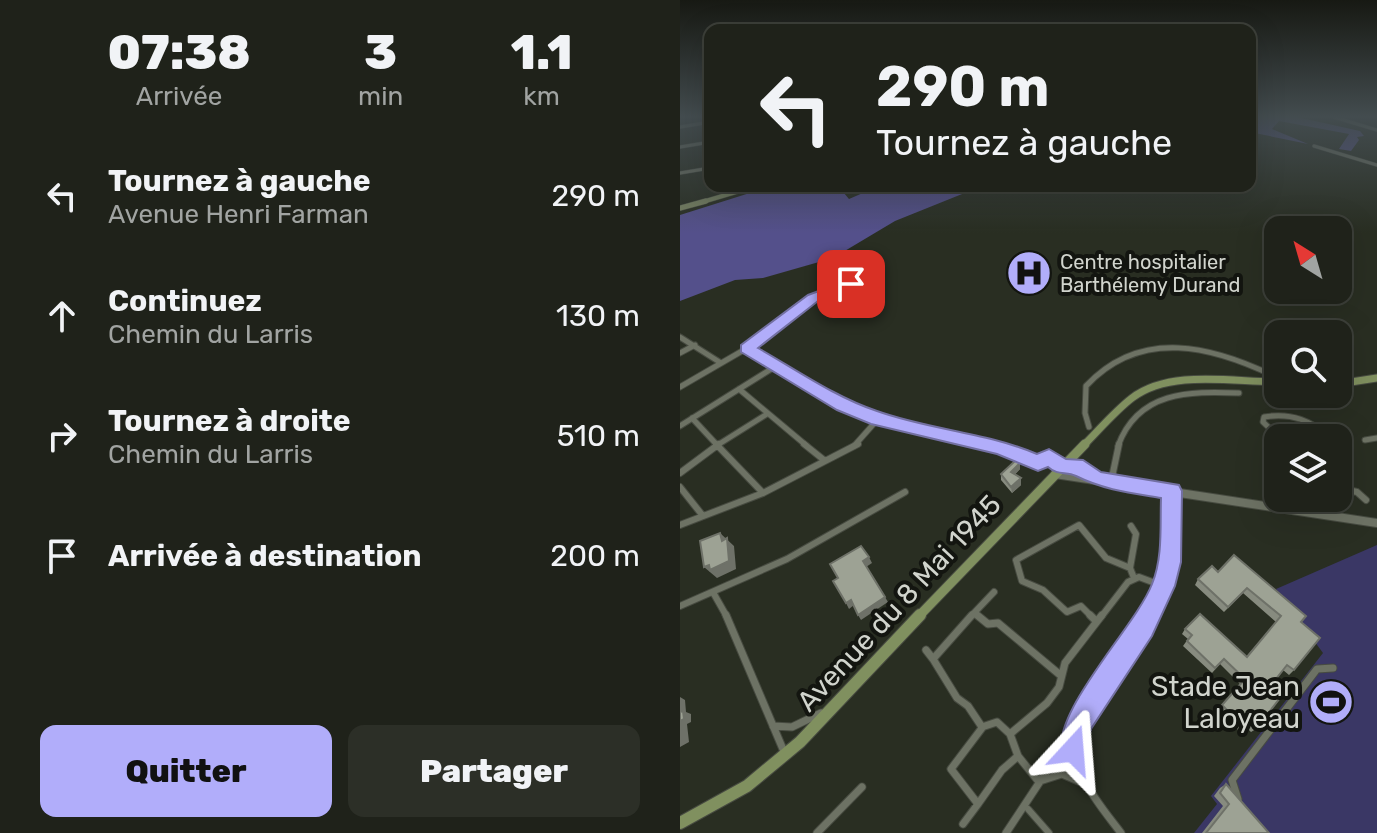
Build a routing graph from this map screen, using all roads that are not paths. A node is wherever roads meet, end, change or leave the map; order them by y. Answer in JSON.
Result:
{"nodes":[{"id":1,"x":1347,"y":156,"type":"edge"},
{"id":2,"x":1377,"y":165,"type":"edge"},
{"id":3,"x":704,"y":169,"type":"edge"},
{"id":4,"x":680,"y":173,"type":"edge"},
{"id":5,"x":735,"y":192,"type":"edge"},
{"id":6,"x":680,"y":208,"type":"edge"},
{"id":7,"x":871,"y":302,"type":"dead end"},
{"id":8,"x":680,"y":337,"type":"edge"},
{"id":9,"x":696,"y":345,"type":"junction"},
{"id":10,"x":747,"y":349,"type":"junction"},
{"id":11,"x":680,"y":353,"type":"edge"},
{"id":12,"x":721,"y":363,"type":"junction"},
{"id":13,"x":776,"y":366,"type":"junction"},
{"id":14,"x":1264,"y":374,"type":"edge"},
{"id":15,"x":1377,"y":378,"type":"edge"},
{"id":16,"x":1264,"y":380,"type":"edge"},
{"id":17,"x":1352,"y":382,"type":"edge"},
{"id":18,"x":680,"y":387,"type":"edge"},
{"id":19,"x":739,"y":389,"type":"junction"},
{"id":20,"x":1239,"y":393,"type":"dead end"},
{"id":21,"x":767,"y":414,"type":"junction"},
{"id":22,"x":692,"y":418,"type":"junction"},
{"id":23,"x":878,"y":419,"type":"junction"},
{"id":24,"x":1265,"y":424,"type":"edge"},
{"id":25,"x":1313,"y":424,"type":"edge"},
{"id":26,"x":680,"y":426,"type":"edge"},
{"id":27,"x":1089,"y":427,"type":"dead end"},
{"id":28,"x":1377,"y":438,"type":"edge"},
{"id":29,"x":1365,"y":440,"type":"dead end"},
{"id":30,"x":717,"y":445,"type":"junction"},
{"id":31,"x":1079,"y":452,"type":"junction"},
{"id":32,"x":824,"y":461,"type":"junction"},
{"id":33,"x":1063,"y":470,"type":"junction"},
{"id":34,"x":1084,"y":470,"type":"junction"},
{"id":35,"x":680,"y":473,"type":"edge"},
{"id":36,"x":1097,"y":479,"type":"junction"},
{"id":37,"x":1111,"y":482,"type":"junction"},
{"id":38,"x":680,"y":487,"type":"edge"},
{"id":39,"x":1172,"y":491,"type":"junction"},
{"id":40,"x":1352,"y":491,"type":"edge"},
{"id":41,"x":905,"y":492,"type":"dead end"},
{"id":42,"x":763,"y":493,"type":"junction"},
{"id":43,"x":1366,"y":500,"type":"dead end"},
{"id":44,"x":1334,"y":512,"type":"edge"},
{"id":45,"x":703,"y":516,"type":"junction"},
{"id":46,"x":1335,"y":516,"type":"junction"},
{"id":47,"x":1377,"y":523,"type":"edge"},
{"id":48,"x":680,"y":525,"type":"edge"},
{"id":49,"x":1131,"y":526,"type":"dead end"},
{"id":50,"x":1130,"y":568,"type":"junction"},
{"id":51,"x":1134,"y":578,"type":"junction"},
{"id":52,"x":1163,"y":586,"type":"junction"},
{"id":53,"x":994,"y":592,"type":"dead end"},
{"id":54,"x":714,"y":594,"type":"junction"},
{"id":55,"x":680,"y":606,"type":"edge"},
{"id":56,"x":974,"y":613,"type":"junction"},
{"id":57,"x":1096,"y":621,"type":"junction"},
{"id":58,"x":926,"y":650,"type":"dead end"},
{"id":59,"x":933,"y":659,"type":"junction"},
{"id":60,"x":1333,"y":668,"type":"dead end"},
{"id":61,"x":1059,"y":674,"type":"junction"},
{"id":62,"x":839,"y":702,"type":"junction"},
{"id":63,"x":1078,"y":724,"type":"junction"},
{"id":64,"x":773,"y":726,"type":"junction"},
{"id":65,"x":982,"y":727,"type":"junction"},
{"id":66,"x":1010,"y":734,"type":"junction"},
{"id":67,"x":785,"y":755,"type":"junction"},
{"id":68,"x":1018,"y":756,"type":"junction"},
{"id":69,"x":1039,"y":782,"type":"junction"},
{"id":70,"x":1084,"y":783,"type":"junction"},
{"id":71,"x":862,"y":787,"type":"dead end"},
{"id":72,"x":978,"y":804,"type":"junction"},
{"id":73,"x":1028,"y":809,"type":"dead end"},
{"id":74,"x":1248,"y":812,"type":"edge"},
{"id":75,"x":680,"y":823,"type":"edge"},
{"id":76,"x":963,"y":824,"type":"dead end"},
{"id":77,"x":817,"y":833,"type":"edge"},
{"id":78,"x":1006,"y":833,"type":"edge"},
{"id":79,"x":1049,"y":833,"type":"edge"},
{"id":80,"x":1121,"y":833,"type":"edge"}],
"edges":[{"from":1,"to":2,"type":"street"},
{"from":3,"to":4,"type":"street"},
{"from":5,"to":6,"type":"main road"},
{"from":7,"to":10,"type":"street"},
{"from":8,"to":9,"type":"street"},
{"from":9,"to":11,"type":"street"},
{"from":9,"to":12,"type":"street"},
{"from":10,"to":12,"type":"street"},
{"from":10,"to":13,"type":"street"},
{"from":12,"to":18,"type":"street"},
{"from":13,"to":19,"type":"street"},
{"from":13,"to":23,"type":"street"},
{"from":14,"to":27,"type":"street"},
{"from":15,"to":17,"type":"main road"},
{"from":16,"to":31,"type":"main road","name":"Avenue du 8 Mai 1945"},
{"from":19,"to":21,"type":"street"},
{"from":19,"to":22,"type":"street"},
{"from":20,"to":37,"type":"street"},
{"from":21,"to":30,"type":"street"},
{"from":21,"to":32,"type":"street"},
{"from":22,"to":26,"type":"street"},
{"from":22,"to":30,"type":"street"},
{"from":23,"to":32,"type":"street"},
{"from":23,"to":33,"type":"street"},
{"from":24,"to":25,"type":"street"},
{"from":28,"to":29,"type":"street"},
{"from":30,"to":35,"type":"street"},
{"from":30,"to":42,"type":"street"},
{"from":31,"to":33,"type":"main road","name":"Avenue du 8 Mai 1945"},
{"from":31,"to":34,"type":"street"},
{"from":32,"to":42,"type":"street"},
{"from":33,"to":34,"type":"street"},
{"from":33,"to":36,"type":"street"},
{"from":33,"to":62,"type":"main road","name":"Avenue du 8 Mai 1945"},
{"from":34,"to":36,"type":"street"},
{"from":36,"to":37,"type":"street"},
{"from":37,"to":39,"type":"street"},
{"from":38,"to":45,"type":"street"},
{"from":39,"to":46,"type":"street"},
{"from":39,"to":52,"type":"street"},
{"from":40,"to":43,"type":"street"},
{"from":41,"to":54,"type":"street"},
{"from":42,"to":45,"type":"street"},
{"from":44,"to":46,"type":"street"},
{"from":45,"to":48,"type":"street"},
{"from":46,"to":47,"type":"street"},
{"from":49,"to":50,"type":"street"},
{"from":50,"to":51,"type":"street"},
{"from":50,"to":57,"type":"street"},
{"from":51,"to":52,"type":"street"},
{"from":51,"to":57,"type":"street"},
{"from":52,"to":63,"type":"street"},
{"from":53,"to":56,"type":"street"},
{"from":54,"to":55,"type":"street"},
{"from":54,"to":64,"type":"street"},
{"from":56,"to":59,"type":"street"},
{"from":56,"to":61,"type":"street"},
{"from":57,"to":61,"type":"street"},
{"from":58,"to":59,"type":"street"},
{"from":59,"to":65,"type":"street"},
{"from":60,"to":74,"type":"street"},
{"from":61,"to":66,"type":"street"},
{"from":62,"to":64,"type":"street"},
{"from":62,"to":67,"type":"main road","name":"Avenue du 8 Mai 1945"},
{"from":63,"to":69,"type":"street"},
{"from":63,"to":70,"type":"street"},
{"from":64,"to":67,"type":"street"},
{"from":65,"to":66,"type":"street"},
{"from":65,"to":72,"type":"street"},
{"from":66,"to":68,"type":"street"},
{"from":67,"to":75,"type":"main road","name":"Avenue du 8 Mai 1945"},
{"from":68,"to":69,"type":"street"},
{"from":68,"to":72,"type":"street"},
{"from":69,"to":70,"type":"street"},
{"from":69,"to":78,"type":"street"},
{"from":70,"to":80,"type":"street"},
{"from":71,"to":77,"type":"street"},
{"from":72,"to":76,"type":"street"},
{"from":73,"to":79,"type":"street"}]}
